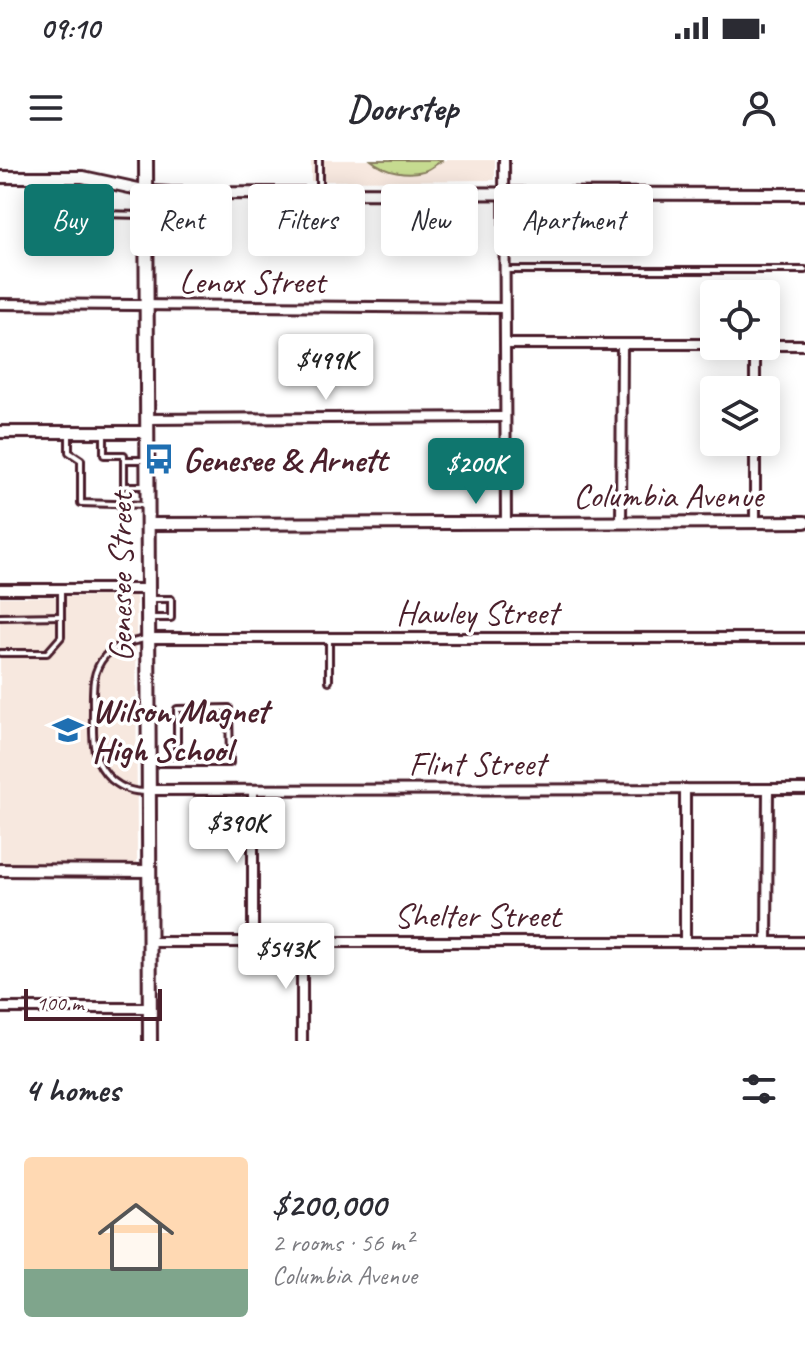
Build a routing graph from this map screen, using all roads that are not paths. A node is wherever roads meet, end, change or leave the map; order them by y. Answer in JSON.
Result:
{"nodes":[{"id":1,"x":146,"y":160,"type":"edge"},
{"id":2,"x":319,"y":160,"type":"edge"},
{"id":3,"x":504,"y":160,"type":"edge"},
{"id":4,"x":0,"y":177,"type":"edge"},
{"id":5,"x":146,"y":184,"type":"edge"},
{"id":6,"x":319,"y":184,"type":"edge"},
{"id":7,"x":504,"y":184,"type":"edge"},
{"id":8,"x":130,"y":187,"type":"edge"},
{"id":9,"x":365,"y":193,"type":"edge"},
{"id":10,"x":494,"y":193,"type":"edge"},
{"id":11,"x":653,"y":193,"type":"edge"},
{"id":12,"x":805,"y":194,"type":"edge"},
{"id":13,"x":146,"y":256,"type":"edge"},
{"id":14,"x":504,"y":256,"type":"edge"},
{"id":15,"x":504,"y":270,"type":"junction"},
{"id":16,"x":805,"y":270,"type":"edge"},
{"id":17,"x":0,"y":304,"type":"edge"},
{"id":18,"x":147,"y":306,"type":"junction"},
{"id":19,"x":504,"y":308,"type":"junction"},
{"id":20,"x":505,"y":344,"type":"junction"},
{"id":21,"x":622,"y":344,"type":"junction"},
{"id":22,"x":700,"y":344,"type":"edge"},
{"id":23,"x":780,"y":345,"type":"edge"},
{"id":24,"x":805,"y":345,"type":"edge"},
{"id":25,"x":505,"y":417,"type":"junction"},
{"id":26,"x":148,"y":426,"type":"junction"},
{"id":27,"x":0,"y":432,"type":"edge"},
{"id":28,"x":69,"y":432,"type":"junction"},
{"id":29,"x":104,"y":432,"type":"junction"},
{"id":30,"x":755,"y":456,"type":"edge"},
{"id":31,"x":124,"y":460,"type":"junction"},
{"id":32,"x":148,"y":460,"type":"junction"},
{"id":33,"x":148,"y":486,"type":"junction"},
{"id":34,"x":148,"y":505,"type":"junction"},
{"id":35,"x":755,"y":522,"type":"junction"},
{"id":36,"x":805,"y":522,"type":"edge"},
{"id":37,"x":506,"y":523,"type":"junction"},
{"id":38,"x":621,"y":523,"type":"junction"},
{"id":39,"x":148,"y":524,"type":"junction"},
{"id":40,"x":0,"y":589,"type":"edge"},
{"id":41,"x":61,"y":589,"type":"junction"},
{"id":42,"x":148,"y":594,"type":"junction"},
{"id":43,"x":61,"y":616,"type":"junction"},
{"id":44,"x":0,"y":617,"type":"edge"},
{"id":45,"x":148,"y":618,"type":"junction"},
{"id":46,"x":149,"y":638,"type":"junction"},
{"id":47,"x":329,"y":638,"type":"junction"},
{"id":48,"x":805,"y":638,"type":"edge"},
{"id":49,"x":0,"y":653,"type":"edge"},
{"id":50,"x":329,"y":681,"type":"dead end"},
{"id":51,"x":149,"y":763,"type":"junction"},
{"id":52,"x":177,"y":763,"type":"junction"},
{"id":53,"x":685,"y":789,"type":"junction"},
{"id":54,"x":768,"y":789,"type":"junction"},
{"id":55,"x":805,"y":789,"type":"edge"},
{"id":56,"x":253,"y":790,"type":"junction"},
{"id":57,"x":149,"y":791,"type":"junction"},
{"id":58,"x":0,"y":870,"type":"edge"},
{"id":59,"x":149,"y":871,"type":"junction"},
{"id":60,"x":253,"y":941,"type":"junction"},
{"id":61,"x":302,"y":941,"type":"junction"},
{"id":62,"x":149,"y":942,"type":"junction"},
{"id":63,"x":685,"y":942,"type":"junction"},
{"id":64,"x":767,"y":942,"type":"junction"},
{"id":65,"x":805,"y":942,"type":"edge"},
{"id":66,"x":0,"y":1008,"type":"edge"},
{"id":67,"x":149,"y":1008,"type":"junction"},
{"id":68,"x":150,"y":1041,"type":"edge"},
{"id":69,"x":302,"y":1041,"type":"edge"}],
"edges":[{"from":1,"to":5,"type":"main road","name":"Genesee Street"},
{"from":2,"to":6,"type":"lane"},
{"from":3,"to":7,"type":"street"},
{"from":4,"to":8,"type":"street"},
{"from":9,"to":10,"type":"street"},
{"from":11,"to":12,"type":"street"},
{"from":13,"to":18,"type":"main road","name":"Genesee Street"},
{"from":14,"to":15,"type":"street"},
{"from":15,"to":16,"type":"lane"},
{"from":15,"to":19,"type":"street"},
{"from":17,"to":18,"type":"street","name":"Lenox Street"},
{"from":18,"to":19,"type":"street","name":"Lenox Street"},
{"from":18,"to":26,"type":"main road","name":"Genesee Street"},
{"from":19,"to":20,"type":"street"},
{"from":20,"to":21,"type":"street"},
{"from":20,"to":25,"type":"street"},
{"from":21,"to":22,"type":"street"},
{"from":21,"to":38,"type":"street"},
{"from":23,"to":24,"type":"street"},
{"from":25,"to":26,"type":"street"},
{"from":25,"to":37,"type":"street"},
{"from":26,"to":29,"type":"street"},
{"from":26,"to":32,"type":"main road","name":"Genesee Street"},
{"from":27,"to":28,"type":"street"},
{"from":28,"to":29,"type":"street"},
{"from":28,"to":34,"type":"lane"},
{"from":29,"to":31,"type":"lane"},
{"from":30,"to":35,"type":"street"},
{"from":31,"to":32,"type":"lane"},
{"from":31,"to":33,"type":"lane"},
{"from":32,"to":33,"type":"main road","name":"Genesee Street"},
{"from":33,"to":34,"type":"main road","name":"Genesee Street"},
{"from":34,"to":39,"type":"main road","name":"Genesee Street"},
{"from":35,"to":36,"type":"street","name":"Columbia Avenue"},
{"from":35,"to":38,"type":"street","name":"Columbia Avenue"},
{"from":37,"to":38,"type":"street","name":"Columbia Avenue"},
{"from":37,"to":39,"type":"street","name":"Columbia Avenue"},
{"from":39,"to":42,"type":"main road","name":"Genesee Street"},
{"from":40,"to":41,"type":"street"},
{"from":41,"to":42,"type":"street"},
{"from":41,"to":43,"type":"lane"},
{"from":42,"to":45,"type":"main road","name":"Genesee Street"},
{"from":42,"to":45,"type":"lane"},
{"from":43,"to":44,"type":"lane"},
{"from":43,"to":49,"type":"lane"},
{"from":45,"to":46,"type":"main road","name":"Genesee Street"},
{"from":46,"to":47,"type":"street","name":"Hawley Street"},
{"from":46,"to":51,"type":"main road","name":"Genesee Street"},
{"from":46,"to":57,"type":"lane"},
{"from":47,"to":48,"type":"street","name":"Hawley Street"},
{"from":47,"to":50,"type":"lane"},
{"from":51,"to":52,"type":"lane"},
{"from":51,"to":57,"type":"main road","name":"Genesee Street"},
{"from":52,"to":52,"type":"lane"},
{"from":53,"to":54,"type":"street","name":"Flint Street"},
{"from":53,"to":56,"type":"street","name":"Flint Street"},
{"from":53,"to":63,"type":"street"},
{"from":54,"to":55,"type":"street","name":"Flint Street"},
{"from":54,"to":64,"type":"street"},
{"from":56,"to":57,"type":"street","name":"Flint Street"},
{"from":56,"to":60,"type":"street"},
{"from":57,"to":59,"type":"main road","name":"Genesee Street"},
{"from":58,"to":59,"type":"street"},
{"from":59,"to":62,"type":"main road","name":"Genesee Street"},
{"from":60,"to":61,"type":"street","name":"Shelter Street"},
{"from":60,"to":62,"type":"street","name":"Shelter Street"},
{"from":61,"to":63,"type":"street","name":"Shelter Street"},
{"from":61,"to":69,"type":"street"},
{"from":62,"to":67,"type":"main road","name":"Genesee Street"},
{"from":63,"to":64,"type":"street","name":"Shelter Street"},
{"from":64,"to":65,"type":"street","name":"Shelter Street"},
{"from":66,"to":67,"type":"street"},
{"from":67,"to":68,"type":"main road","name":"Genesee Street"}]}
